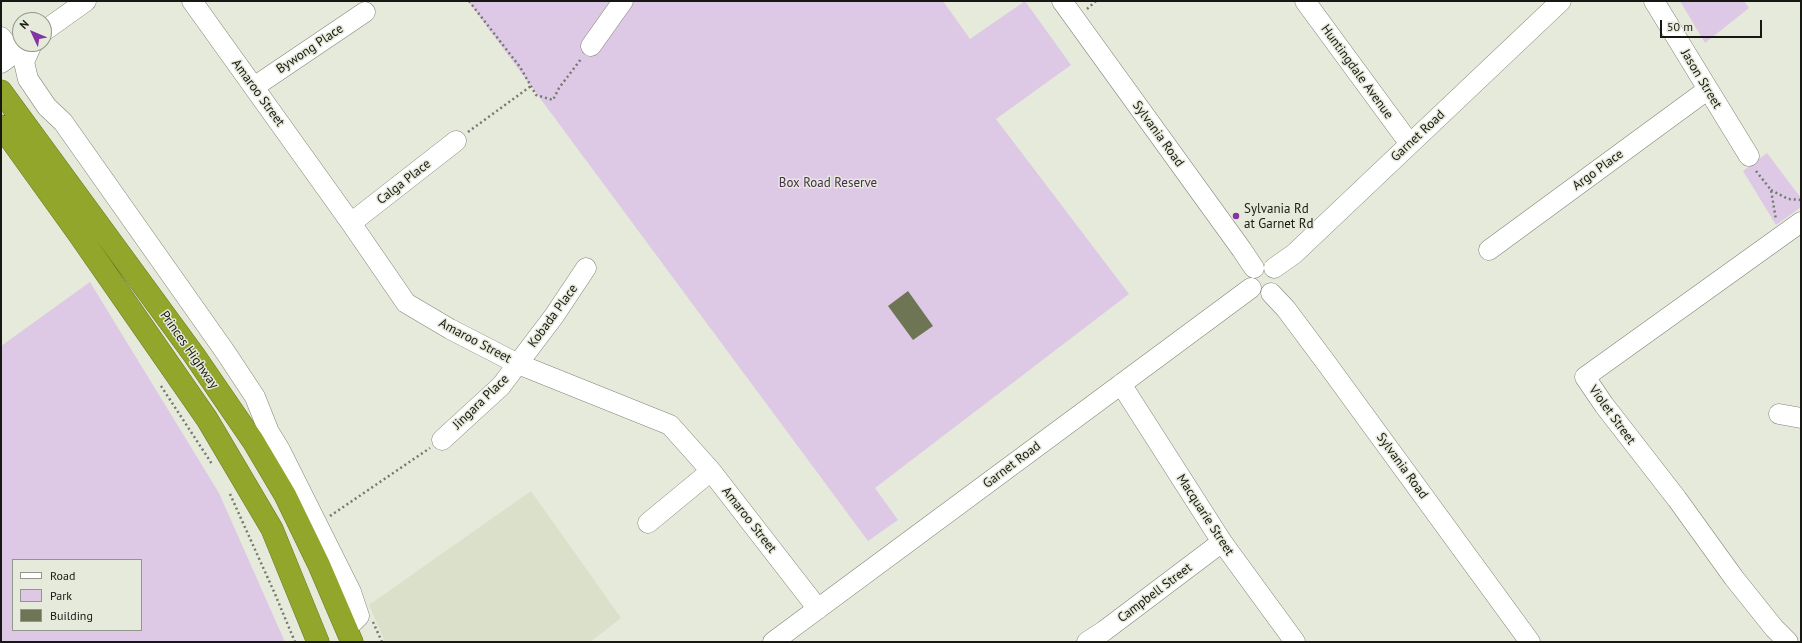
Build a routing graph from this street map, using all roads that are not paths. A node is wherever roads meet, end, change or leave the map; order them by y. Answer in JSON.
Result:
{"nodes":[{"id":1,"x":86,"y":1,"type":"edge"},
{"id":2,"x":192,"y":1,"type":"edge"},
{"id":3,"x":623,"y":1,"type":"edge"},
{"id":4,"x":1062,"y":1,"type":"edge"},
{"id":5,"x":1305,"y":1,"type":"edge"},
{"id":6,"x":1560,"y":1,"type":"edge"},
{"id":7,"x":1654,"y":1,"type":"edge"},
{"id":8,"x":1078,"y":10,"type":"edge"},
{"id":9,"x":365,"y":12,"type":"dead end"},
{"id":10,"x":52,"y":25,"type":"edge"},
{"id":11,"x":1,"y":37,"type":"edge"},
{"id":12,"x":591,"y":46,"type":"road end"},
{"id":13,"x":28,"y":52,"type":"edge"},
{"id":14,"x":14,"y":53,"type":"edge"},
{"id":15,"x":254,"y":87,"type":"junction"},
{"id":16,"x":1707,"y":90,"type":"junction"},
{"id":17,"x":1,"y":91,"type":"edge"},
{"id":18,"x":1,"y":126,"type":"edge"},
{"id":19,"x":456,"y":141,"type":"road end"},
{"id":20,"x":1410,"y":144,"type":"junction"},
{"id":21,"x":1749,"y":156,"type":"road end"},
{"id":22,"x":1801,"y":222,"type":"edge"},
{"id":23,"x":351,"y":223,"type":"junction"},
{"id":24,"x":1489,"y":250,"type":"dead end"},
{"id":25,"x":586,"y":268,"type":"dead end"},
{"id":26,"x":1274,"y":268,"type":"junction"},
{"id":27,"x":1252,"y":278,"type":"junction"},
{"id":28,"x":1271,"y":292,"type":"junction"},
{"id":29,"x":518,"y":364,"type":"junction"},
{"id":30,"x":1121,"y":384,"type":"junction"},
{"id":31,"x":1779,"y":414,"type":"dead end"},
{"id":32,"x":1801,"y":418,"type":"edge"},
{"id":33,"x":261,"y":436,"type":"junction"},
{"id":34,"x":442,"y":440,"type":"road end"},
{"id":35,"x":711,"y":471,"type":"junction"},
{"id":36,"x":648,"y":523,"type":"dead end"},
{"id":37,"x":1222,"y":542,"type":"junction"},
{"id":38,"x":818,"y":609,"type":"junction"},
{"id":39,"x":350,"y":635,"type":"edge"},
{"id":40,"x":318,"y":642,"type":"edge"},
{"id":41,"x":773,"y":642,"type":"edge"},
{"id":42,"x":1087,"y":642,"type":"edge"},
{"id":43,"x":1295,"y":642,"type":"edge"},
{"id":44,"x":1530,"y":642,"type":"edge"},
{"id":45,"x":1788,"y":642,"type":"edge"}],
"edges":[{"from":1,"to":10,"type":"street"},
{"from":2,"to":15,"type":"street","name":"Amaroo Street"},
{"from":3,"to":12,"type":"street"},
{"from":4,"to":8,"type":"street","name":"Sylvania Road"},
{"from":5,"to":20,"type":"street","name":"Huntingdale Avenue"},
{"from":6,"to":20,"type":"street","name":"Garnet Road"},
{"from":7,"to":16,"type":"street","name":"Jason Street"},
{"from":8,"to":27,"type":"street","name":"Sylvania Road"},
{"from":9,"to":15,"type":"street","name":"Bywong Place"},
{"from":11,"to":14,"type":"street"},
{"from":13,"to":33,"type":"street"},
{"from":15,"to":23,"type":"street","name":"Amaroo Street"},
{"from":16,"to":21,"type":"street","name":"Jason Street"},
{"from":16,"to":24,"type":"street","name":"Argo Place"},
{"from":17,"to":33,"type":"highway","name":"Princes Highway"},
{"from":18,"to":40,"type":"highway","name":"Princes Highway"},
{"from":19,"to":23,"type":"street","name":"Calga Place"},
{"from":20,"to":26,"type":"street","name":"Garnet Road"},
{"from":22,"to":45,"type":"street","name":"Violet Street"},
{"from":23,"to":29,"type":"street","name":"Amaroo Street"},
{"from":25,"to":29,"type":"street","name":"Kobada Place"},
{"from":26,"to":27,"type":"street"},
{"from":26,"to":28,"type":"street"},
{"from":27,"to":28,"type":"street"},
{"from":27,"to":30,"type":"street","name":"Garnet Road"},
{"from":28,"to":44,"type":"street","name":"Sylvania Road"},
{"from":29,"to":34,"type":"street","name":"Jingara Place"},
{"from":29,"to":35,"type":"street","name":"Amaroo Street"},
{"from":30,"to":37,"type":"street","name":"Macquarie Street"},
{"from":30,"to":38,"type":"street","name":"Garnet Road"},
{"from":31,"to":32,"type":"street"},
{"from":33,"to":39,"type":"highway","name":"Princes Highway"},
{"from":33,"to":39,"type":"street","name":"Princes Highway"},
{"from":35,"to":36,"type":"street"},
{"from":35,"to":38,"type":"street","name":"Amaroo Street"},
{"from":37,"to":42,"type":"street","name":"Campbell Street"},
{"from":37,"to":43,"type":"street","name":"Macquarie Street"},
{"from":38,"to":41,"type":"street","name":"Garnet Road"}]}
